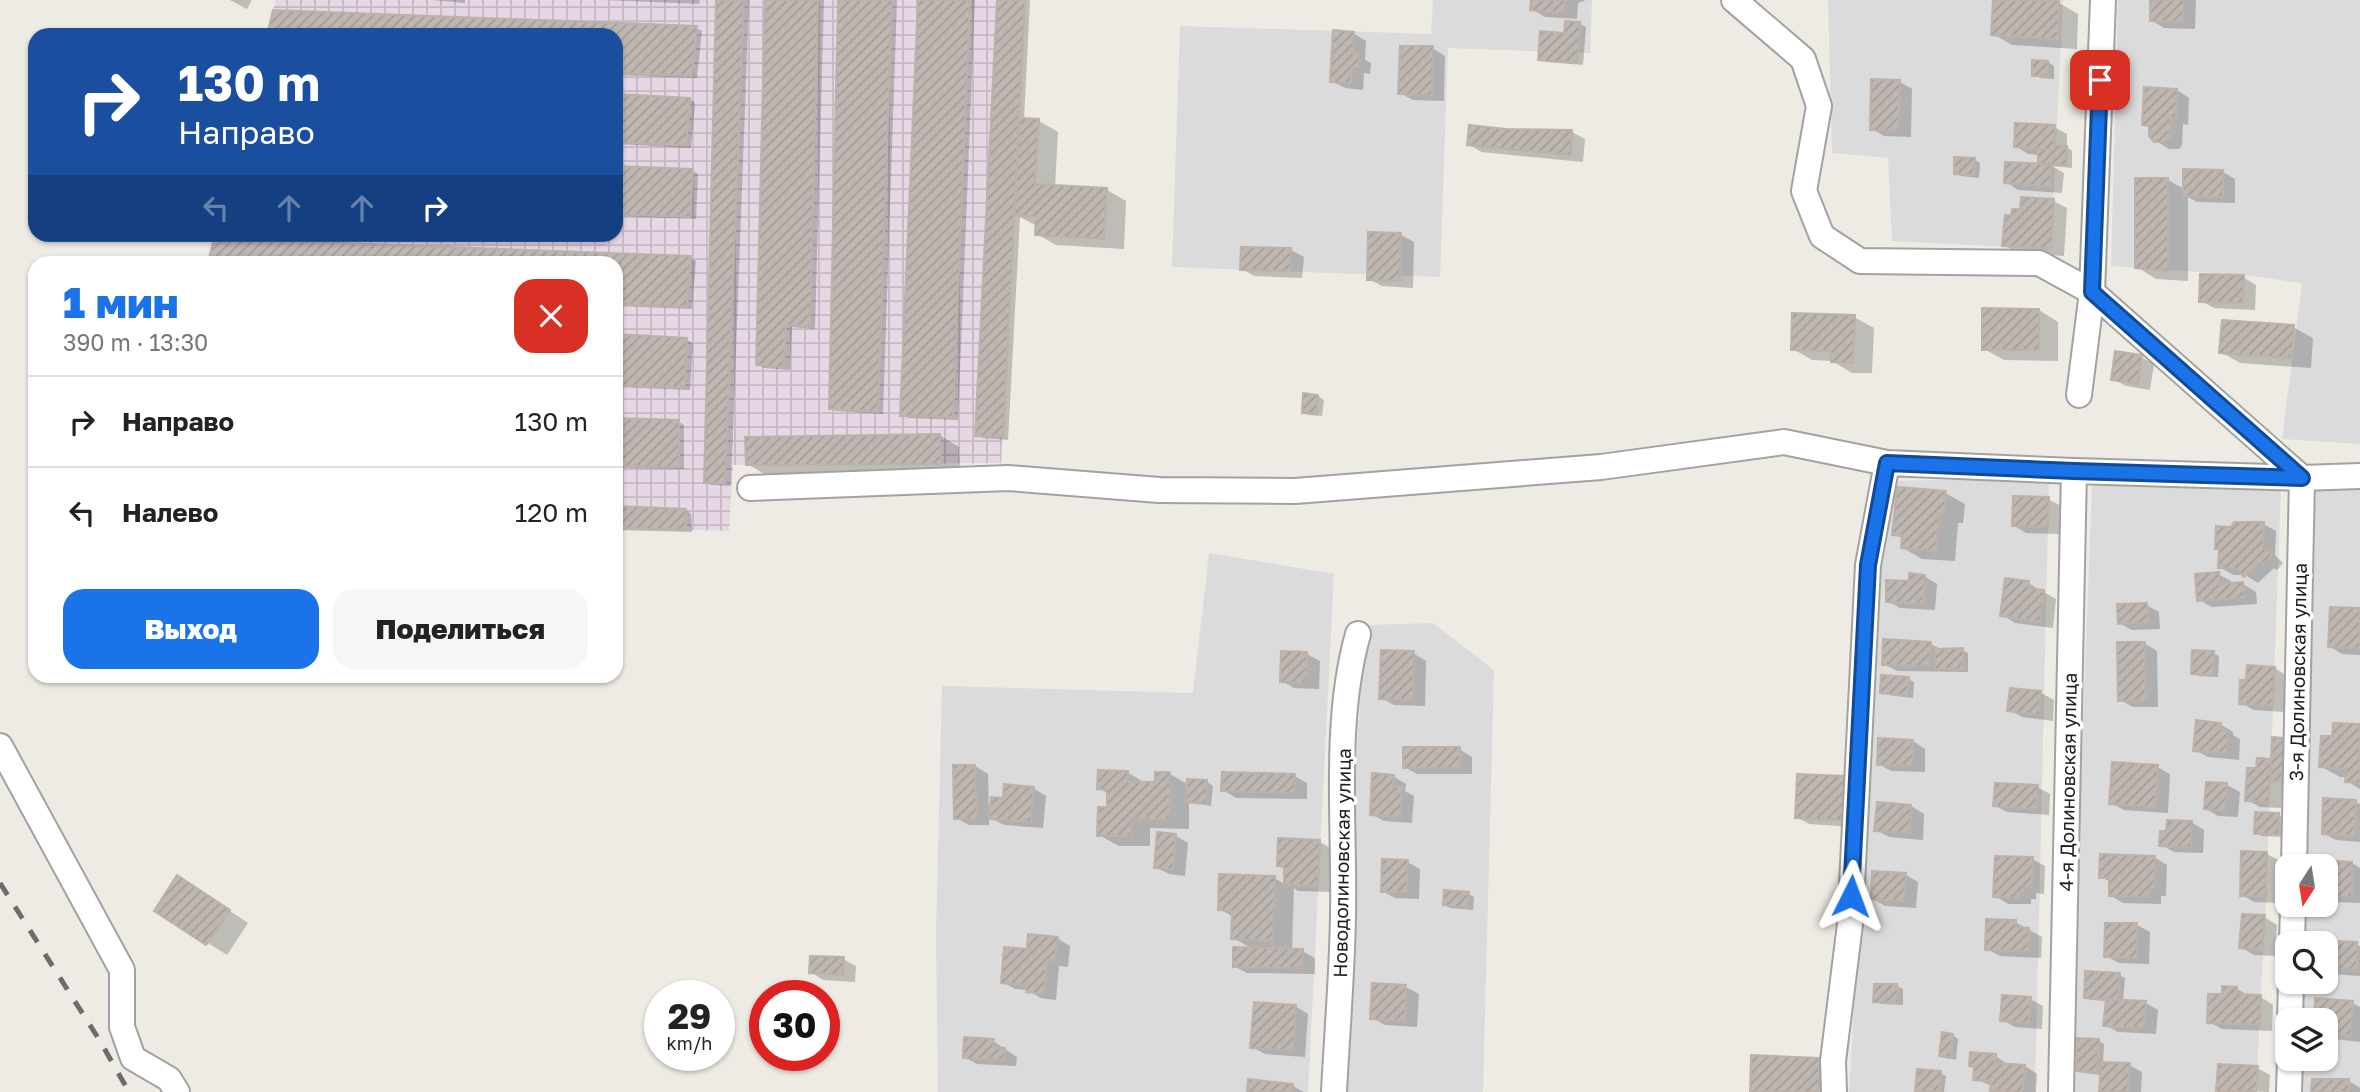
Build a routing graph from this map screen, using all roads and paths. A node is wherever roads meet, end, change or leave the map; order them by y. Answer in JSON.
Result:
{"nodes":[{"id":1,"x":1733,"y":0,"type":"edge"},
{"id":2,"x":2103,"y":0,"type":"edge"},
{"id":3,"x":2092,"y":292,"type":"junction"},
{"id":4,"x":2079,"y":395,"type":"dead end"},
{"id":5,"x":1887,"y":463,"type":"junction"},
{"id":6,"x":2074,"y":471,"type":"junction"},
{"id":7,"x":2360,"y":476,"type":"edge"},
{"id":8,"x":2302,"y":478,"type":"junction"},
{"id":9,"x":750,"y":488,"type":"dead end"},
{"id":10,"x":1358,"y":634,"type":"dead end"},
{"id":11,"x":0,"y":746,"type":"edge"},
{"id":12,"x":2294,"y":854,"type":"edge"},
{"id":13,"x":2290,"y":1071,"type":"edge"},
{"id":14,"x":177,"y":1092,"type":"edge"},
{"id":15,"x":1334,"y":1092,"type":"edge"},
{"id":16,"x":1834,"y":1092,"type":"edge"},
{"id":17,"x":2061,"y":1092,"type":"edge"},
{"id":18,"x":2289,"y":1092,"type":"edge"}],
"edges":[{"from":1,"to":3,"type":"street"},
{"from":2,"to":3,"type":"street"},
{"from":3,"to":4,"type":"street"},
{"from":3,"to":8,"type":"street"},
{"from":5,"to":6,"type":"street"},
{"from":5,"to":9,"type":"street"},
{"from":5,"to":16,"type":"street"},
{"from":6,"to":8,"type":"street"},
{"from":6,"to":17,"type":"street","name":"4-я Долиновская улица"},
{"from":7,"to":8,"type":"street"},
{"from":8,"to":12,"type":"street","name":"3-я Долиновская улица"},
{"from":10,"to":15,"type":"street","name":"Новодолиновская улица"},
{"from":11,"to":14,"type":"street"},
{"from":13,"to":18,"type":"street"}]}
